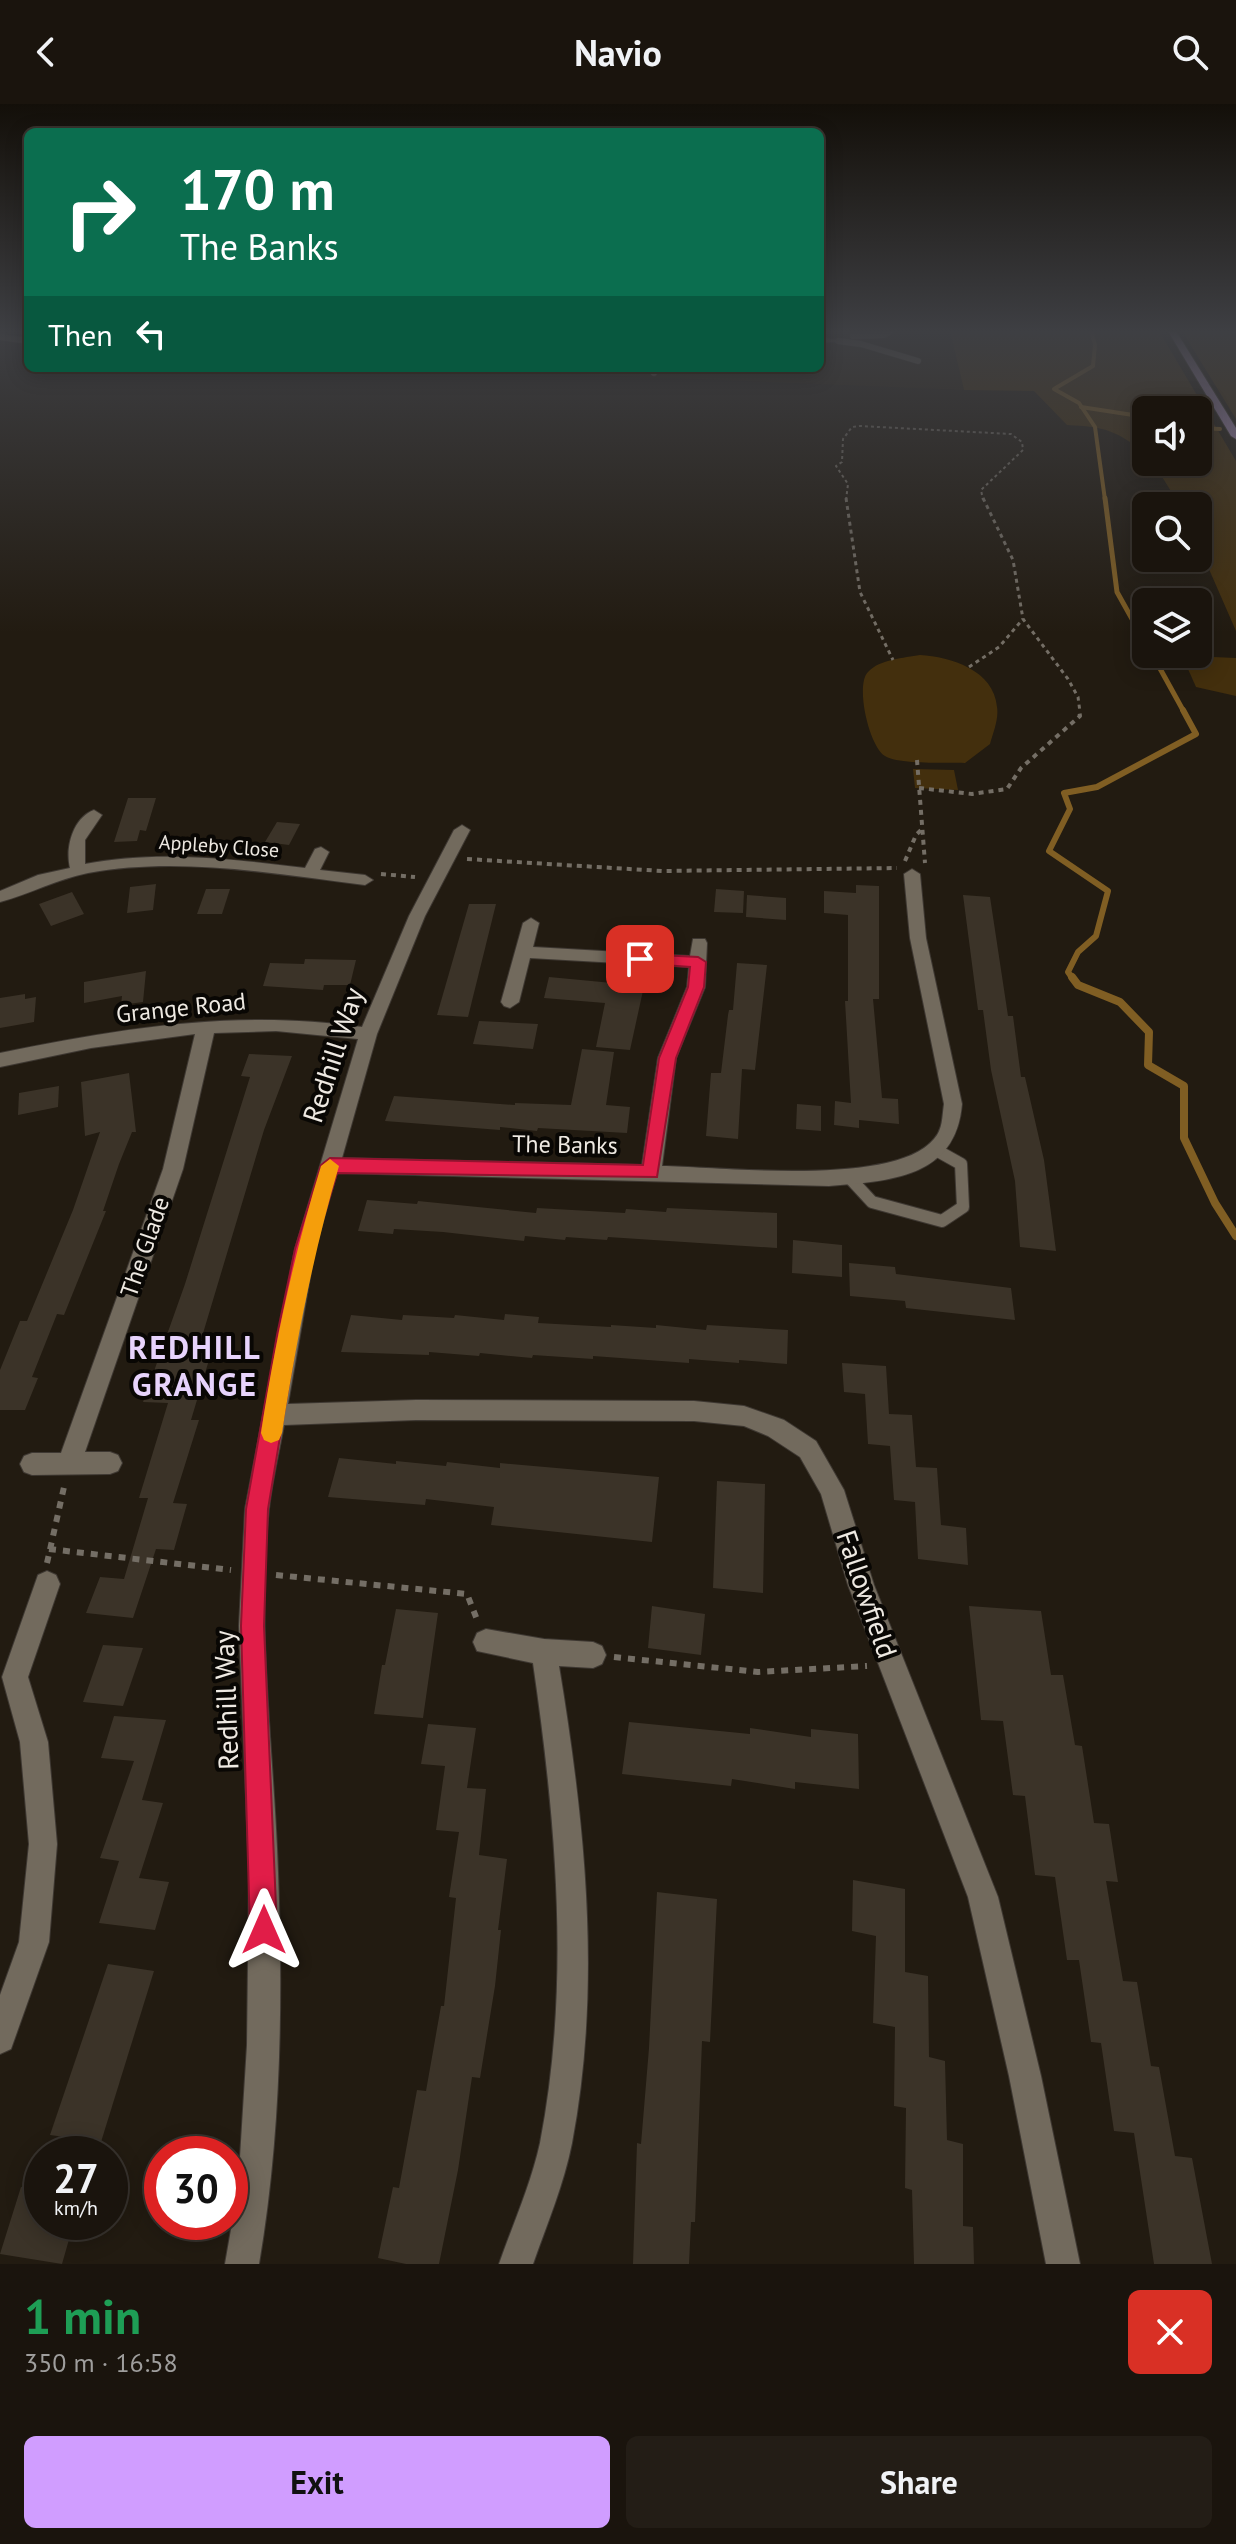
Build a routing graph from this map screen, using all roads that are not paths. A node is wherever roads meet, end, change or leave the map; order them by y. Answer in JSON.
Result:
{"nodes":[{"id":1,"x":94,"y":815,"type":"dead end"},
{"id":2,"x":462,"y":830,"type":"dead end"},
{"id":3,"x":321,"y":852,"type":"dead end"},
{"id":4,"x":78,"y":868,"type":"junction"},
{"id":5,"x":909,"y":871,"type":"road end"},
{"id":6,"x":310,"y":874,"type":"junction"},
{"id":7,"x":370,"y":877,"type":"road end"},
{"id":8,"x":0,"y":897,"type":"edge"},
{"id":9,"x":531,"y":923,"type":"dead end"},
{"id":10,"x":526,"y":952,"type":"junction"},
{"id":11,"x":510,"y":1002,"type":"dead end"},
{"id":12,"x":206,"y":1027,"type":"junction"},
{"id":13,"x":368,"y":1034,"type":"junction"},
{"id":14,"x":0,"y":1060,"type":"edge"},
{"id":15,"x":936,"y":1150,"type":"junction"},
{"id":16,"x":330,"y":1165,"type":"junction"},
{"id":17,"x":651,"y":1172,"type":"junction"},
{"id":18,"x":848,"y":1176,"type":"junction"},
{"id":19,"x":275,"y":1415,"type":"junction"},
{"id":20,"x":110,"y":1463,"type":"dead end"},
{"id":21,"x":32,"y":1464,"type":"dead end"},
{"id":22,"x":69,"y":1464,"type":"junction"},
{"id":23,"x":47,"y":1584,"type":"road end"},
{"id":24,"x":486,"y":1642,"type":"road end"},
{"id":25,"x":544,"y":1652,"type":"junction"},
{"id":26,"x":593,"y":1655,"type":"road end"},
{"id":27,"x":8,"y":1677,"type":"edge"},
{"id":28,"x":0,"y":2038,"type":"edge"},
{"id":29,"x":242,"y":2264,"type":"edge"},
{"id":30,"x":516,"y":2264,"type":"edge"},
{"id":31,"x":1063,"y":2264,"type":"edge"}],
"edges":[{"from":1,"to":4,"type":"street"},
{"from":2,"to":13,"type":"street","name":"Redhill Way"},
{"from":3,"to":6,"type":"street","name":"Appleby Close"},
{"from":4,"to":6,"type":"street","name":"Appleby Close"},
{"from":4,"to":8,"type":"street","name":"Appleby Close"},
{"from":5,"to":15,"type":"street"},
{"from":6,"to":7,"type":"street","name":"Appleby Close"},
{"from":9,"to":10,"type":"street"},
{"from":10,"to":11,"type":"street"},
{"from":10,"to":17,"type":"street"},
{"from":12,"to":13,"type":"street","name":"Grange Road"},
{"from":12,"to":14,"type":"street","name":"Grange Road"},
{"from":12,"to":22,"type":"street","name":"The Glade"},
{"from":13,"to":16,"type":"street","name":"Redhill Way"},
{"from":15,"to":18,"type":"street","name":"The Banks"},
{"from":15,"to":18,"type":"lane"},
{"from":16,"to":17,"type":"street","name":"The Banks"},
{"from":16,"to":19,"type":"street","name":"Redhill Way"},
{"from":17,"to":18,"type":"street","name":"The Banks"},
{"from":19,"to":29,"type":"street","name":"Redhill Way"},
{"from":19,"to":31,"type":"street","name":"Fallowfield"},
{"from":20,"to":22,"type":"street"},
{"from":21,"to":22,"type":"street"},
{"from":23,"to":27,"type":"street"},
{"from":24,"to":25,"type":"street"},
{"from":25,"to":26,"type":"street"},
{"from":25,"to":30,"type":"street"},
{"from":27,"to":28,"type":"street"}]}
